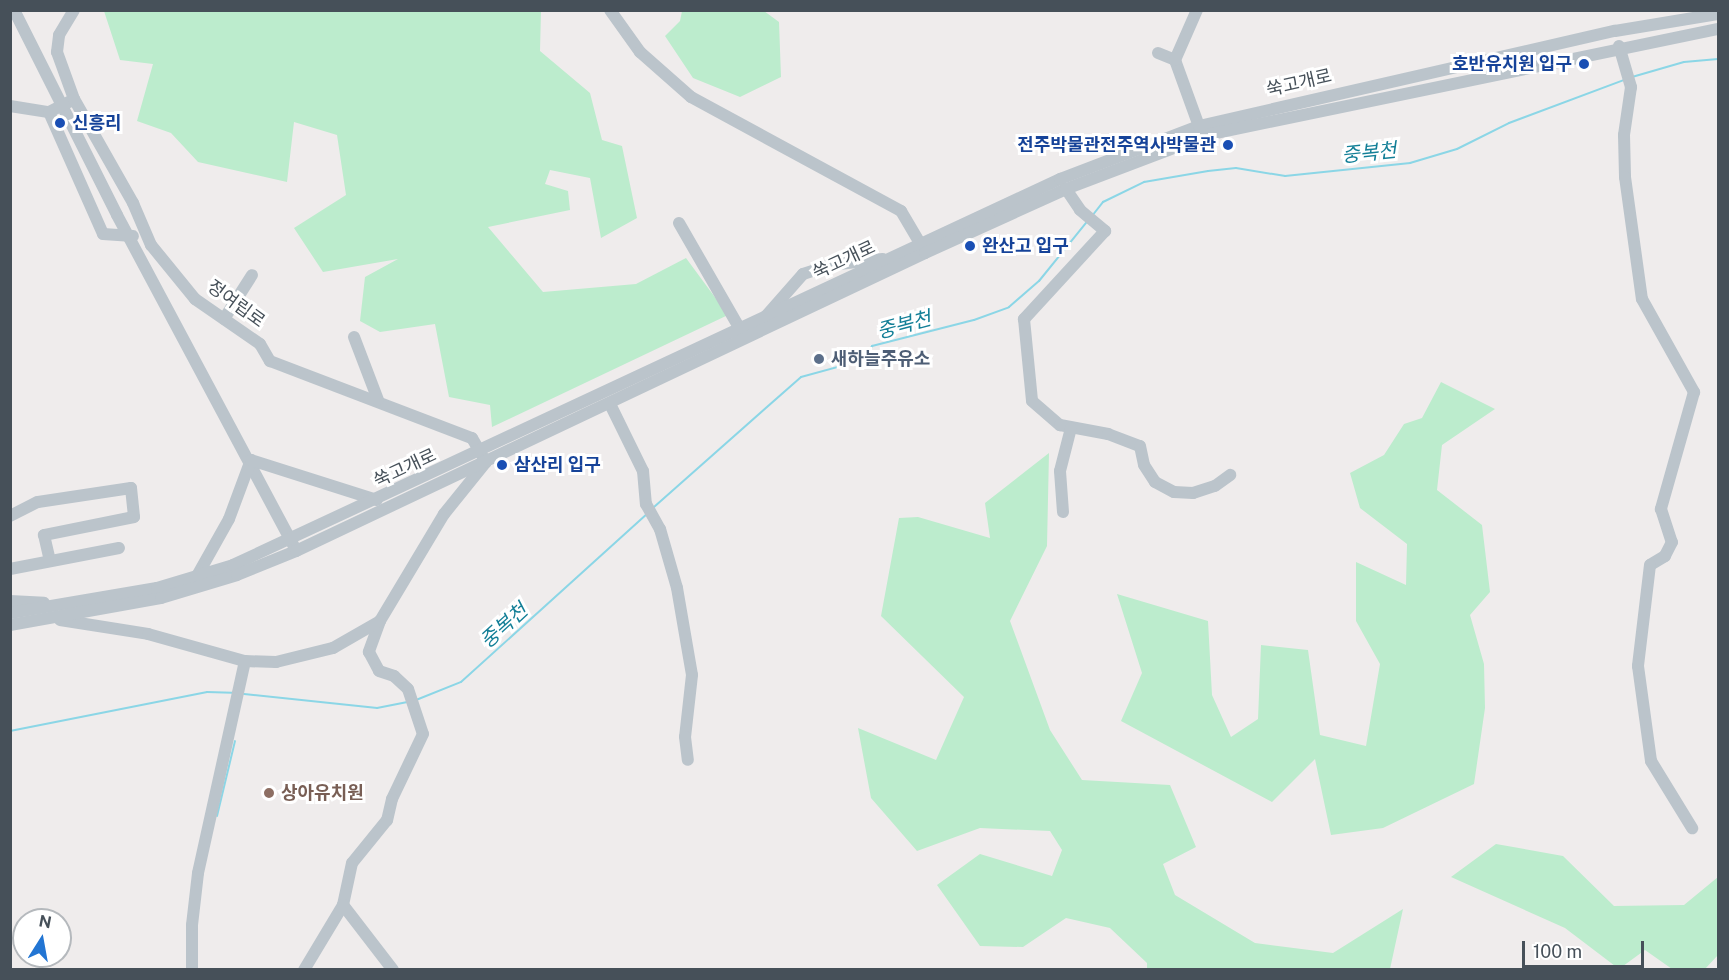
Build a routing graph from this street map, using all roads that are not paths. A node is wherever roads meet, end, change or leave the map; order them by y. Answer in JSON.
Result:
{"nodes":[{"id":1,"x":14,"y":10,"type":"edge"},
{"id":2,"x":74,"y":10,"type":"edge"},
{"id":3,"x":610,"y":10,"type":"edge"},
{"id":4,"x":1197,"y":10,"type":"edge"},
{"id":5,"x":1719,"y":14,"type":"edge"},
{"id":6,"x":1678,"y":15,"type":"edge"},
{"id":7,"x":1719,"y":29,"type":"edge"},
{"id":8,"x":1619,"y":46,"type":"junction"},
{"id":9,"x":1158,"y":53,"type":"dead end"},
{"id":10,"x":1175,"y":60,"type":"junction"},
{"id":11,"x":74,"y":99,"type":"junction"},
{"id":12,"x":61,"y":104,"type":"junction"},
{"id":13,"x":10,"y":106,"type":"edge"},
{"id":14,"x":49,"y":112,"type":"junction"},
{"id":15,"x":1201,"y":132,"type":"junction"},
{"id":16,"x":1066,"y":189,"type":"junction"},
{"id":17,"x":679,"y":223,"type":"dead end"},
{"id":18,"x":127,"y":234,"type":"junction"},
{"id":19,"x":151,"y":244,"type":"junction"},
{"id":20,"x":923,"y":248,"type":"junction"},
{"id":21,"x":888,"y":259,"type":"junction"},
{"id":22,"x":252,"y":275,"type":"dead end"},
{"id":23,"x":765,"y":317,"type":"junction"},
{"id":24,"x":224,"y":319,"type":"junction"},
{"id":25,"x":740,"y":329,"type":"junction"},
{"id":26,"x":354,"y":337,"type":"dead end"},
{"id":27,"x":378,"y":399,"type":"junction"},
{"id":28,"x":610,"y":404,"type":"junction"},
{"id":29,"x":1071,"y":428,"type":"junction"},
{"id":30,"x":483,"y":457,"type":"junction"},
{"id":31,"x":250,"y":460,"type":"junction"},
{"id":32,"x":1230,"y":475,"type":"dead end"},
{"id":33,"x":377,"y":500,"type":"junction"},
{"id":34,"x":1063,"y":512,"type":"dead end"},
{"id":35,"x":10,"y":516,"type":"edge"},
{"id":36,"x":294,"y":546,"type":"junction"},
{"id":37,"x":119,"y":548,"type":"dead end"},
{"id":38,"x":50,"y":560,"type":"junction"},
{"id":39,"x":10,"y":569,"type":"edge"},
{"id":40,"x":197,"y":576,"type":"junction"},
{"id":41,"x":10,"y":601,"type":"edge"},
{"id":42,"x":63,"y":604,"type":"junction"},
{"id":43,"x":10,"y":613,"type":"edge"},
{"id":44,"x":51,"y":618,"type":"junction"},
{"id":45,"x":380,"y":621,"type":"junction"},
{"id":46,"x":10,"y":625,"type":"edge"},
{"id":47,"x":245,"y":661,"type":"junction"},
{"id":48,"x":688,"y":760,"type":"dead end"},
{"id":49,"x":1692,"y":828,"type":"dead end"},
{"id":50,"x":343,"y":905,"type":"junction"},
{"id":51,"x":192,"y":969,"type":"edge"},
{"id":52,"x":304,"y":969,"type":"edge"},
{"id":53,"x":393,"y":969,"type":"edge"}],
"edges":[{"from":1,"to":12,"type":"street"},
{"from":2,"to":11,"type":"street","name":"정여립로"},
{"from":3,"to":20,"type":"street"},
{"from":4,"to":10,"type":"street"},
{"from":5,"to":6,"type":"street","name":"쑥고개로"},
{"from":6,"to":15,"type":"street","name":"쑥고개로"},
{"from":7,"to":8,"type":"street","name":"쑥고개로"},
{"from":8,"to":15,"type":"street","name":"쑥고개로"},
{"from":8,"to":49,"type":"street"},
{"from":9,"to":10,"type":"street"},
{"from":10,"to":15,"type":"street"},
{"from":11,"to":12,"type":"street"},
{"from":11,"to":19,"type":"street","name":"정여립로"},
{"from":12,"to":14,"type":"street"},
{"from":12,"to":18,"type":"street"},
{"from":13,"to":14,"type":"street"},
{"from":14,"to":18,"type":"street"},
{"from":15,"to":16,"type":"street","name":"쑥고개로"},
{"from":15,"to":20,"type":"street","name":"쑥고개로"},
{"from":16,"to":20,"type":"street","name":"쑥고개로"},
{"from":16,"to":29,"type":"street"},
{"from":17,"to":25,"type":"street"},
{"from":18,"to":19,"type":"street"},
{"from":18,"to":31,"type":"street"},
{"from":19,"to":24,"type":"street","name":"정여립로"},
{"from":20,"to":21,"type":"street","name":"쑥고개로"},
{"from":20,"to":28,"type":"street","name":"쑥고개로"},
{"from":21,"to":23,"type":"street","name":"쑥고개로"},
{"from":21,"to":23,"type":"street"},
{"from":22,"to":24,"type":"street"},
{"from":23,"to":25,"type":"street","name":"쑥고개로"},
{"from":24,"to":27,"type":"street","name":"정여립로"},
{"from":25,"to":30,"type":"street","name":"쑥고개로"},
{"from":26,"to":27,"type":"street"},
{"from":27,"to":30,"type":"street","name":"정여립로"},
{"from":28,"to":30,"type":"street","name":"쑥고개로"},
{"from":28,"to":48,"type":"street"},
{"from":29,"to":32,"type":"street"},
{"from":29,"to":34,"type":"street"},
{"from":30,"to":33,"type":"street","name":"쑥고개로"},
{"from":30,"to":36,"type":"street","name":"쑥고개로"},
{"from":30,"to":45,"type":"street"},
{"from":31,"to":33,"type":"street"},
{"from":31,"to":36,"type":"street"},
{"from":31,"to":40,"type":"street"},
{"from":33,"to":36,"type":"street","name":"쑥고개로"},
{"from":35,"to":38,"type":"street"},
{"from":36,"to":40,"type":"street","name":"쑥고개로"},
{"from":36,"to":44,"type":"street","name":"쑥고개로"},
{"from":37,"to":38,"type":"street"},
{"from":38,"to":39,"type":"street"},
{"from":40,"to":42,"type":"street","name":"쑥고개로"},
{"from":41,"to":42,"type":"street"},
{"from":42,"to":43,"type":"street","name":"쑥고개로"},
{"from":44,"to":46,"type":"street","name":"쑥고개로"},
{"from":44,"to":47,"type":"street"},
{"from":45,"to":47,"type":"street"},
{"from":45,"to":50,"type":"street"},
{"from":47,"to":51,"type":"street"},
{"from":50,"to":52,"type":"street"},
{"from":50,"to":53,"type":"street"}]}
